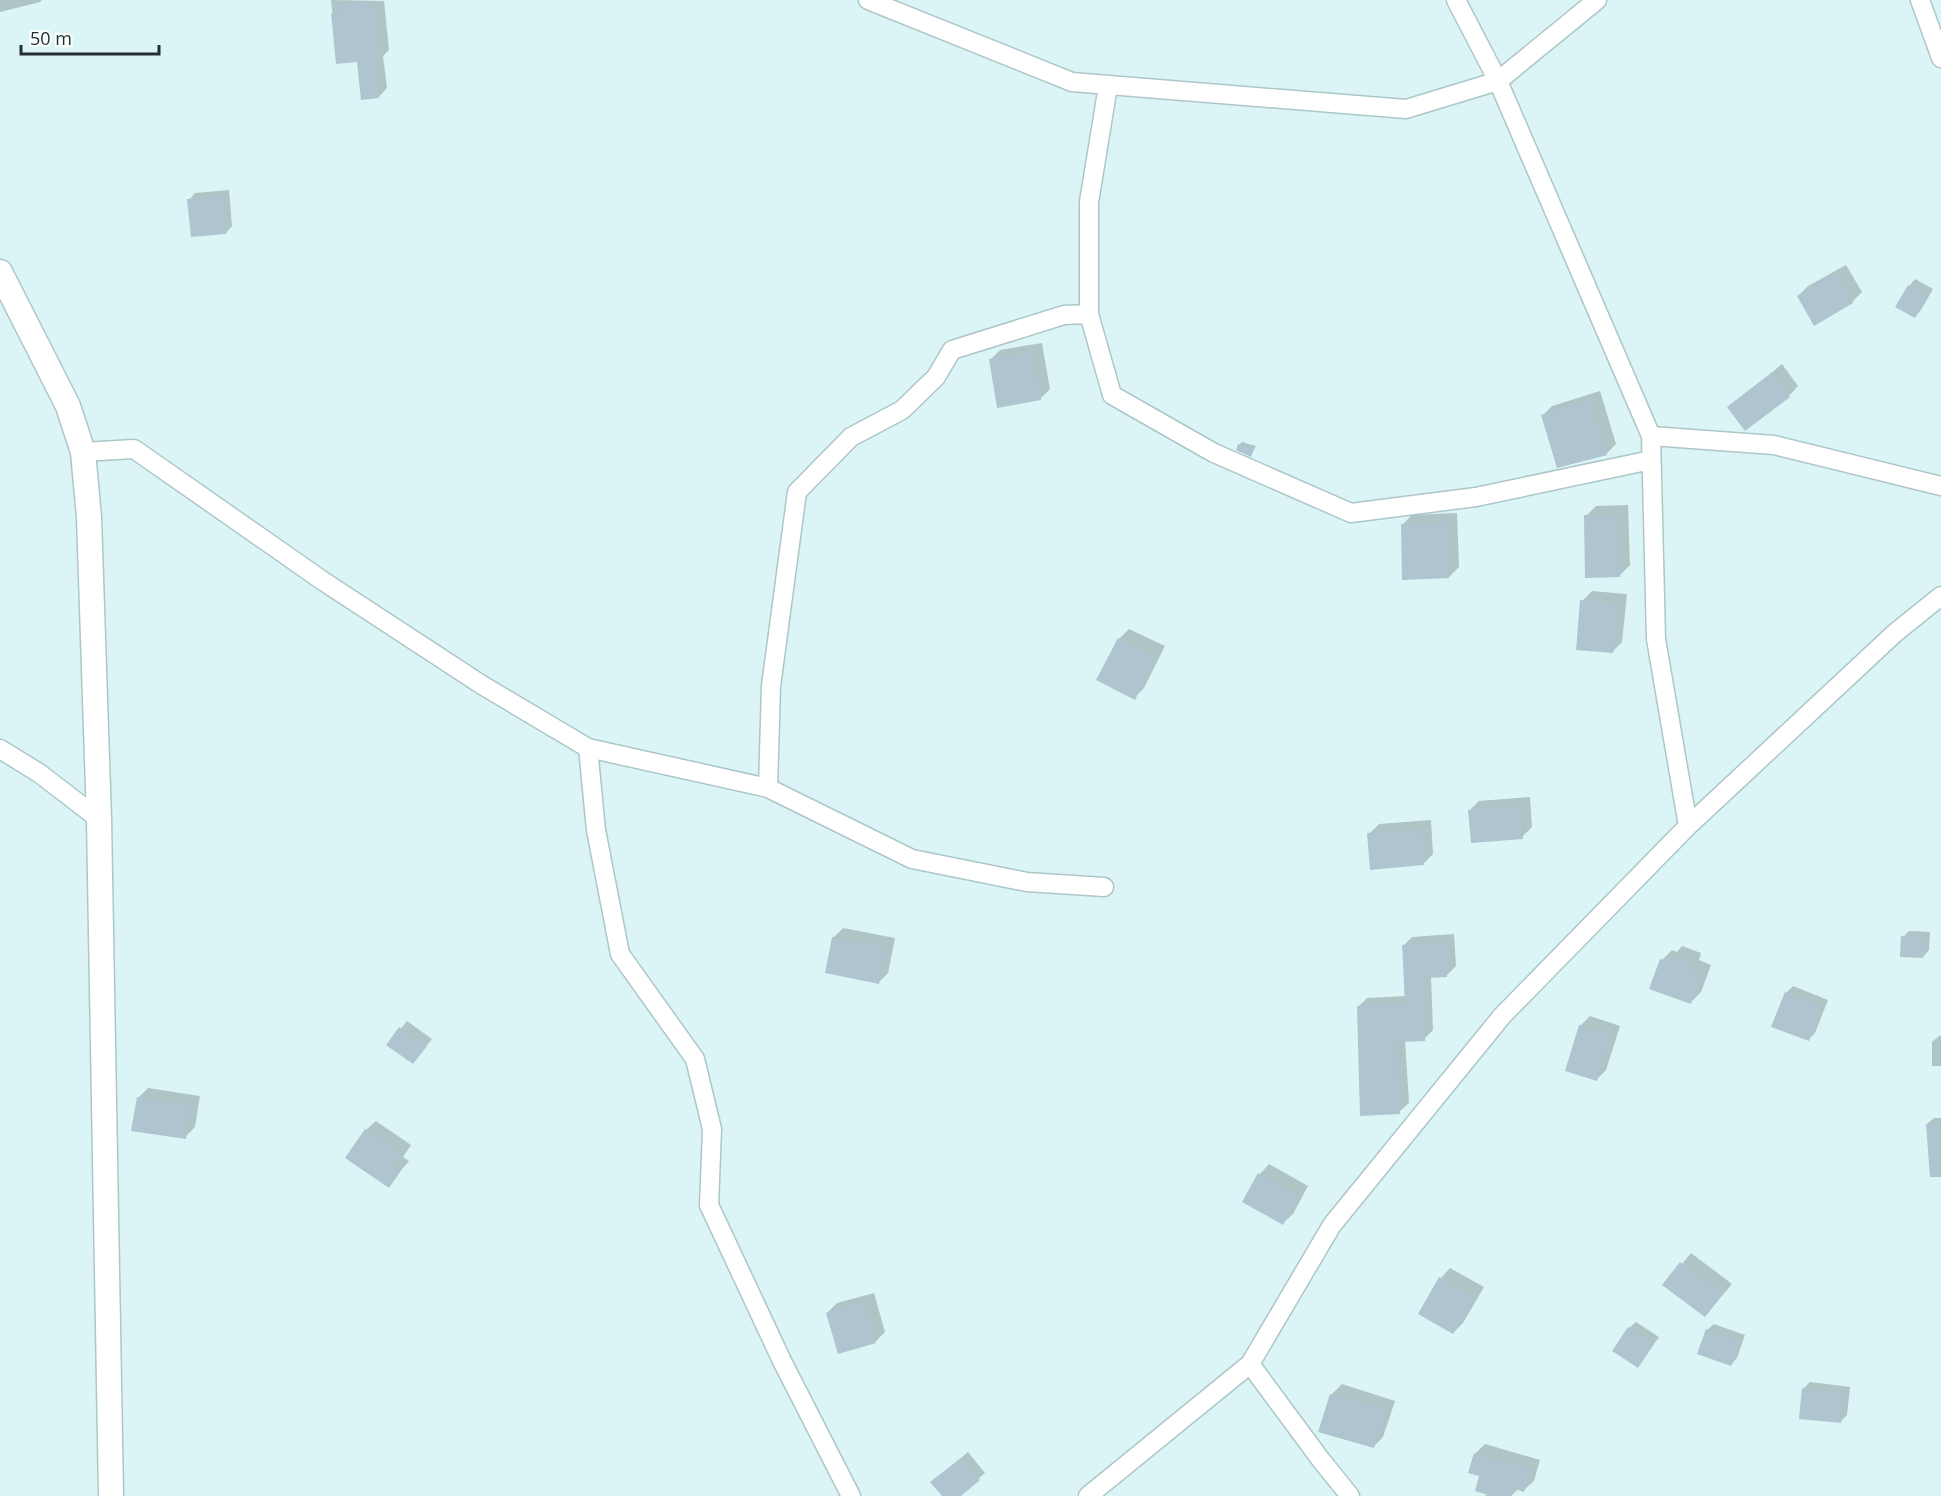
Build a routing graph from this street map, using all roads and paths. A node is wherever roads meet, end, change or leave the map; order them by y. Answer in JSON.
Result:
{"nodes":[{"id":1,"x":868,"y":0,"type":"edge"},
{"id":2,"x":1456,"y":0,"type":"edge"},
{"id":3,"x":1597,"y":0,"type":"edge"},
{"id":4,"x":1920,"y":0,"type":"edge"},
{"id":5,"x":1941,"y":58,"type":"edge"},
{"id":6,"x":1498,"y":81,"type":"junction"},
{"id":7,"x":1108,"y":86,"type":"junction"},
{"id":8,"x":0,"y":272,"type":"edge"},
{"id":9,"x":1089,"y":314,"type":"junction"},
{"id":10,"x":1651,"y":436,"type":"junction"},
{"id":11,"x":82,"y":452,"type":"junction"},
{"id":12,"x":1651,"y":460,"type":"junction"},
{"id":13,"x":1941,"y":486,"type":"edge"},
{"id":14,"x":1941,"y":596,"type":"edge"},
{"id":15,"x":588,"y":748,"type":"junction"},
{"id":16,"x":0,"y":749,"type":"edge"},
{"id":17,"x":768,"y":788,"type":"junction"},
{"id":18,"x":99,"y":819,"type":"junction"},
{"id":19,"x":1688,"y":826,"type":"junction"},
{"id":20,"x":1104,"y":887,"type":"dead end"},
{"id":21,"x":1250,"y":1364,"type":"junction"},
{"id":22,"x":111,"y":1496,"type":"edge"},
{"id":23,"x":851,"y":1496,"type":"edge"},
{"id":24,"x":1088,"y":1496,"type":"edge"},
{"id":25,"x":1350,"y":1496,"type":"edge"}],
"edges":[{"from":1,"to":7,"type":"street"},
{"from":2,"to":6,"type":"street"},
{"from":3,"to":6,"type":"street"},
{"from":4,"to":5,"type":"street"},
{"from":6,"to":7,"type":"street"},
{"from":6,"to":10,"type":"street"},
{"from":7,"to":9,"type":"street"},
{"from":8,"to":11,"type":"main road"},
{"from":9,"to":12,"type":"street"},
{"from":9,"to":17,"type":"street"},
{"from":10,"to":12,"type":"street"},
{"from":10,"to":13,"type":"street"},
{"from":11,"to":15,"type":"street"},
{"from":11,"to":18,"type":"main road"},
{"from":12,"to":19,"type":"street"},
{"from":14,"to":19,"type":"street"},
{"from":15,"to":17,"type":"street"},
{"from":15,"to":23,"type":"street"},
{"from":16,"to":18,"type":"street"},
{"from":17,"to":20,"type":"street"},
{"from":18,"to":22,"type":"main road"},
{"from":19,"to":21,"type":"street"},
{"from":21,"to":24,"type":"street"},
{"from":21,"to":25,"type":"street"}]}
